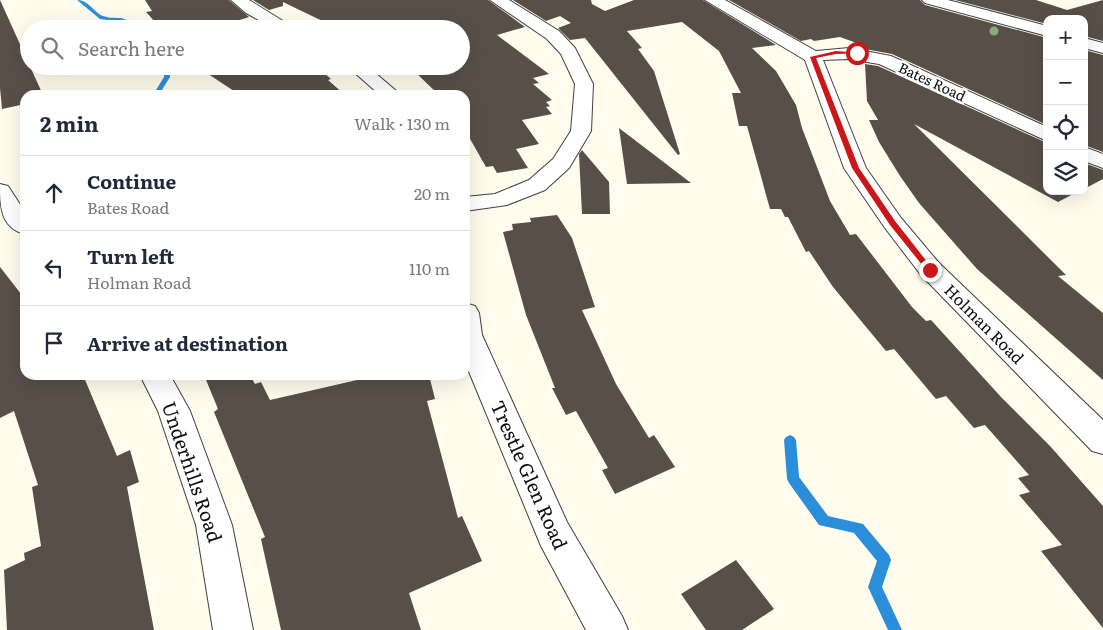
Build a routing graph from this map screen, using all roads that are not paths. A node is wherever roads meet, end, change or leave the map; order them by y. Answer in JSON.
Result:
{"nodes":[{"id":1,"x":239,"y":0,"type":"edge"},
{"id":2,"x":498,"y":0,"type":"edge"},
{"id":3,"x":712,"y":0,"type":"edge"},
{"id":4,"x":930,"y":0,"type":"edge"},
{"id":5,"x":271,"y":20,"type":"edge"},
{"id":6,"x":1043,"y":30,"type":"edge"},
{"id":7,"x":1088,"y":44,"type":"edge"},
{"id":8,"x":1103,"y":48,"type":"edge"},
{"id":9,"x":813,"y":57,"type":"junction"},
{"id":10,"x":367,"y":75,"type":"edge"},
{"id":11,"x":386,"y":90,"type":"edge"},
{"id":12,"x":1043,"y":133,"type":"edge"},
{"id":13,"x":1088,"y":155,"type":"edge"},
{"id":14,"x":1103,"y":162,"type":"edge"},
{"id":15,"x":0,"y":191,"type":"edge"},
{"id":16,"x":470,"y":203,"type":"edge"},
{"id":17,"x":20,"y":222,"type":"edge"},
{"id":18,"x":470,"y":340,"type":"edge"},
{"id":19,"x":158,"y":380,"type":"edge"},
{"id":20,"x":1103,"y":441,"type":"edge"},
{"id":21,"x":233,"y":630,"type":"edge"},
{"id":22,"x":608,"y":630,"type":"edge"}],
"edges":[{"from":1,"to":5,"type":"street"},
{"from":2,"to":16,"type":"street"},
{"from":3,"to":9,"type":"street"},
{"from":4,"to":6,"type":"street"},
{"from":7,"to":8,"type":"street"},
{"from":9,"to":12,"type":"street","name":"Bates Road"},
{"from":9,"to":20,"type":"street","name":"Holman Road"},
{"from":10,"to":11,"type":"street"},
{"from":13,"to":14,"type":"street"},
{"from":15,"to":17,"type":"street"},
{"from":18,"to":22,"type":"street","name":"Trestle Glen Road"},
{"from":19,"to":21,"type":"street","name":"Underhills Road"}]}
